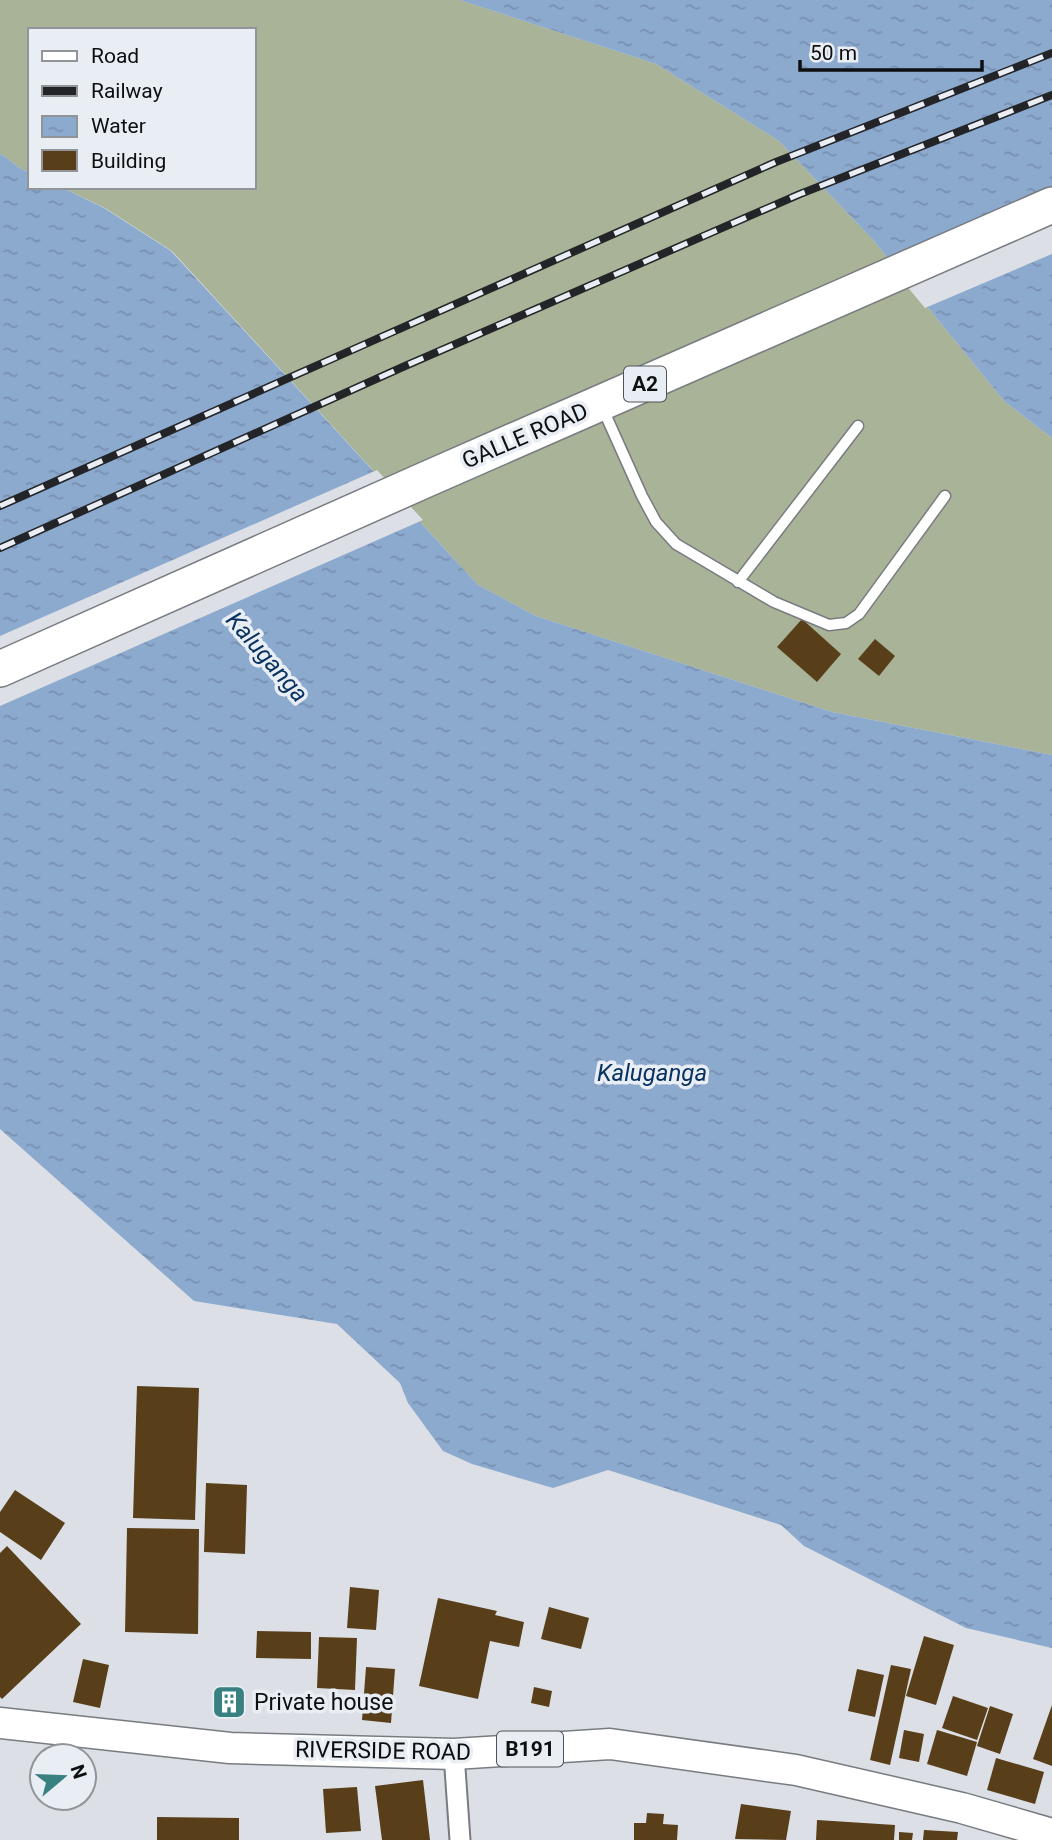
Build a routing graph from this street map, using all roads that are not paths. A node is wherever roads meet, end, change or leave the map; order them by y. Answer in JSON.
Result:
{"nodes":[{"id":1,"x":1052,"y":205,"type":"edge"},
{"id":2,"x":600,"y":404,"type":"junction"},
{"id":3,"x":858,"y":426,"type":"dead end"},
{"id":4,"x":945,"y":496,"type":"dead end"},
{"id":5,"x":738,"y":582,"type":"junction"},
{"id":6,"x":0,"y":669,"type":"edge"},
{"id":7,"x":0,"y":1723,"type":"edge"},
{"id":8,"x":454,"y":1754,"type":"junction"},
{"id":9,"x":1052,"y":1833,"type":"edge"},
{"id":10,"x":460,"y":1840,"type":"edge"}],
"edges":[{"from":1,"to":2,"type":"highway","name":"GALLE ROAD","number":"A2"},
{"from":2,"to":5,"type":"lane"},
{"from":2,"to":6,"type":"highway","name":"GALLE ROAD","number":"A2"},
{"from":3,"to":5,"type":"lane"},
{"from":4,"to":5,"type":"lane"},
{"from":7,"to":8,"type":"main road","name":"RIVERSIDE ROAD","number":"B191"},
{"from":8,"to":9,"type":"main road","name":"RIVERSIDE ROAD","number":"B191"},
{"from":8,"to":10,"type":"street"}]}
